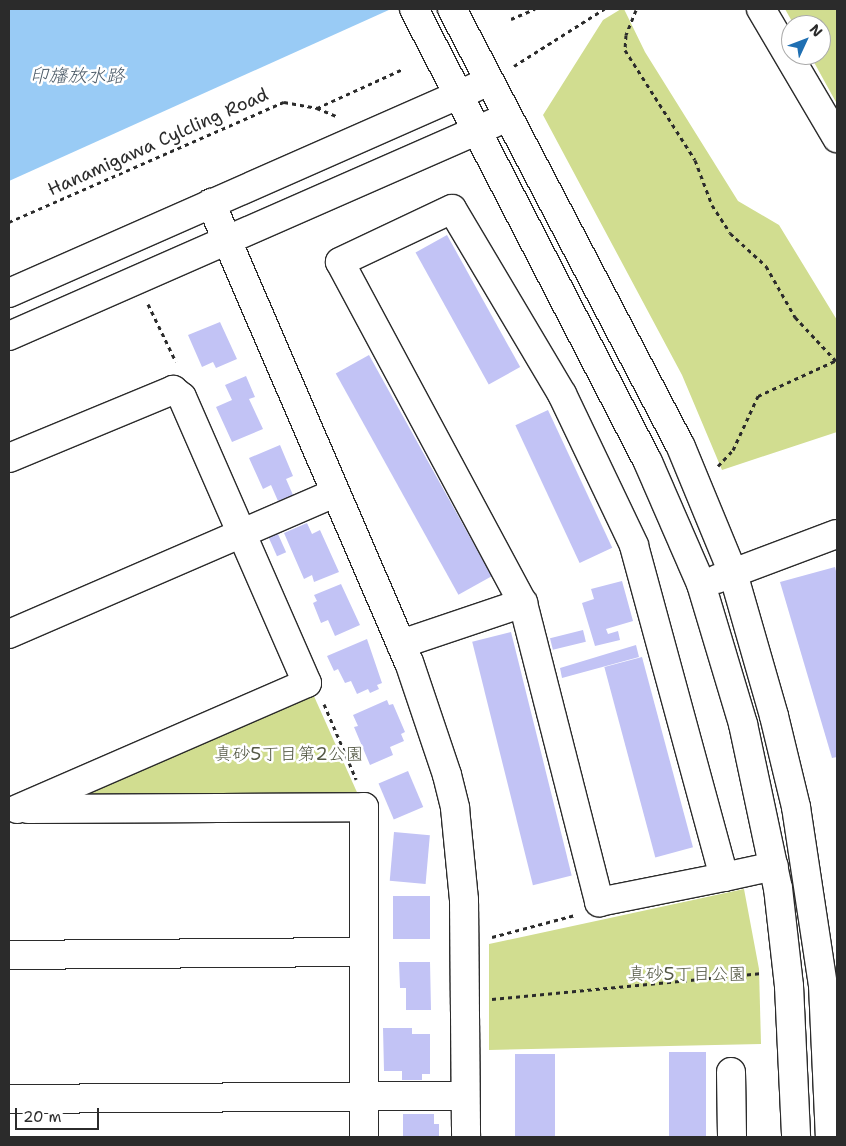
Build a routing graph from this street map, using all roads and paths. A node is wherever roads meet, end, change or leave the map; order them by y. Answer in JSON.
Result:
{"nodes":[{"id":1,"x":452,"y":9,"type":"edge"},
{"id":2,"x":535,"y":9,"type":"edge"},
{"id":3,"x":604,"y":9,"type":"edge"},
{"id":4,"x":762,"y":9,"type":"edge"},
{"id":5,"x":636,"y":10,"type":"dead end"},
{"id":6,"x":415,"y":11,"type":"edge"},
{"id":7,"x":511,"y":19,"type":"dead end"},
{"id":8,"x":402,"y":69,"type":"dead end"},
{"id":9,"x":500,"y":74,"type":"junction"},
{"id":10,"x":459,"y":96,"type":"junction"},
{"id":11,"x":317,"y":108,"type":"junction"},
{"id":12,"x":347,"y":113,"type":"dead end"},
{"id":13,"x":509,"y":116,"type":"junction"},
{"id":14,"x":477,"y":131,"type":"junction"},
{"id":15,"x":837,"y":138,"type":"edge"},
{"id":16,"x":210,"y":203,"type":"junction"},
{"id":17,"x":9,"y":222,"type":"edge"},
{"id":18,"x":227,"y":241,"type":"junction"},
{"id":19,"x":9,"y":293,"type":"edge"},
{"id":20,"x":148,"y":304,"type":"dead end"},
{"id":21,"x":9,"y":336,"type":"edge"},
{"id":22,"x":837,"y":361,"type":"edge"},
{"id":23,"x":177,"y":393,"type":"junction"},
{"id":24,"x":9,"y":458,"type":"edge"},
{"id":25,"x":716,"y":468,"type":"dead end"},
{"id":26,"x":334,"y":493,"type":"junction"},
{"id":27,"x":243,"y":534,"type":"junction"},
{"id":28,"x":837,"y":534,"type":"edge"},
{"id":29,"x":733,"y":573,"type":"junction"},
{"id":30,"x":701,"y":584,"type":"junction"},
{"id":31,"x":523,"y":603,"type":"junction"},
{"id":32,"x":9,"y":634,"type":"edge"},
{"id":33,"x":401,"y":644,"type":"junction"},
{"id":34,"x":307,"y":683,"type":"junction"},
{"id":35,"x":364,"y":808,"type":"junction"},
{"id":36,"x":13,"y":809,"type":"edge"},
{"id":37,"x":774,"y":866,"type":"junction"},
{"id":38,"x":724,"y":876,"type":"junction"},
{"id":39,"x":599,"y":902,"type":"junction"},
{"id":40,"x":484,"y":939,"type":"dead end"},
{"id":41,"x":363,"y":952,"type":"junction"},
{"id":42,"x":9,"y":955,"type":"edge"},
{"id":43,"x":829,"y":967,"type":"edge"},
{"id":44,"x":775,"y":972,"type":"junction"},
{"id":45,"x":484,"y":1000,"type":"dead end"},
{"id":46,"x":731,"y":1072,"type":"dead end"},
{"id":47,"x":364,"y":1096,"type":"junction"},
{"id":48,"x":465,"y":1096,"type":"junction"},
{"id":49,"x":9,"y":1099,"type":"edge"},
{"id":50,"x":364,"y":1137,"type":"edge"},
{"id":51,"x":466,"y":1137,"type":"edge"},
{"id":52,"x":732,"y":1137,"type":"edge"},
{"id":53,"x":796,"y":1137,"type":"edge"},
{"id":54,"x":830,"y":1137,"type":"edge"}],
"edges":[{"from":1,"to":9,"type":"main road"},
{"from":2,"to":7,"type":"path"},
{"from":3,"to":9,"type":"path"},
{"from":4,"to":15,"type":"main road"},
{"from":5,"to":22,"type":"path"},
{"from":6,"to":10,"type":"main road"},
{"from":8,"to":11,"type":"path"},
{"from":9,"to":10,"type":"main road"},
{"from":9,"to":13,"type":"main road"},
{"from":10,"to":14,"type":"main road"},
{"from":10,"to":16,"type":"main road"},
{"from":11,"to":12,"type":"path","name":"Hanamigawa Cylcling Road"},
{"from":11,"to":17,"type":"path","name":"Hanamigawa Cylcling Road"},
{"from":13,"to":14,"type":"main road"},
{"from":13,"to":29,"type":"main road"},
{"from":14,"to":18,"type":"main road"},
{"from":14,"to":30,"type":"main road"},
{"from":16,"to":18,"type":"main road"},
{"from":16,"to":19,"type":"main road"},
{"from":18,"to":21,"type":"main road"},
{"from":18,"to":26,"type":"main road"},
{"from":20,"to":23,"type":"path"},
{"from":22,"to":25,"type":"path"},
{"from":23,"to":24,"type":"main road"},
{"from":23,"to":27,"type":"main road"},
{"from":26,"to":27,"type":"main road"},
{"from":26,"to":33,"type":"main road"},
{"from":27,"to":32,"type":"main road"},
{"from":27,"to":34,"type":"main road"},
{"from":28,"to":29,"type":"main road"},
{"from":29,"to":30,"type":"main road"},
{"from":29,"to":43,"type":"main road"},
{"from":30,"to":37,"type":"main road"},
{"from":31,"to":33,"type":"main road"},
{"from":31,"to":38,"type":"main road"},
{"from":31,"to":39,"type":"main road"},
{"from":33,"to":48,"type":"main road"},
{"from":34,"to":35,"type":"path"},
{"from":34,"to":36,"type":"main road"},
{"from":35,"to":36,"type":"main road"},
{"from":35,"to":41,"type":"main road"},
{"from":37,"to":38,"type":"main road"},
{"from":37,"to":44,"type":"main road"},
{"from":38,"to":39,"type":"main road"},
{"from":39,"to":40,"type":"path"},
{"from":41,"to":42,"type":"main road"},
{"from":41,"to":47,"type":"main road"},
{"from":43,"to":44,"type":"main road"},
{"from":43,"to":54,"type":"main road"},
{"from":44,"to":45,"type":"path"},
{"from":44,"to":53,"type":"main road"},
{"from":46,"to":52,"type":"main road"},
{"from":47,"to":48,"type":"main road"},
{"from":47,"to":49,"type":"main road"},
{"from":47,"to":50,"type":"main road"},
{"from":48,"to":51,"type":"main road"}]}
